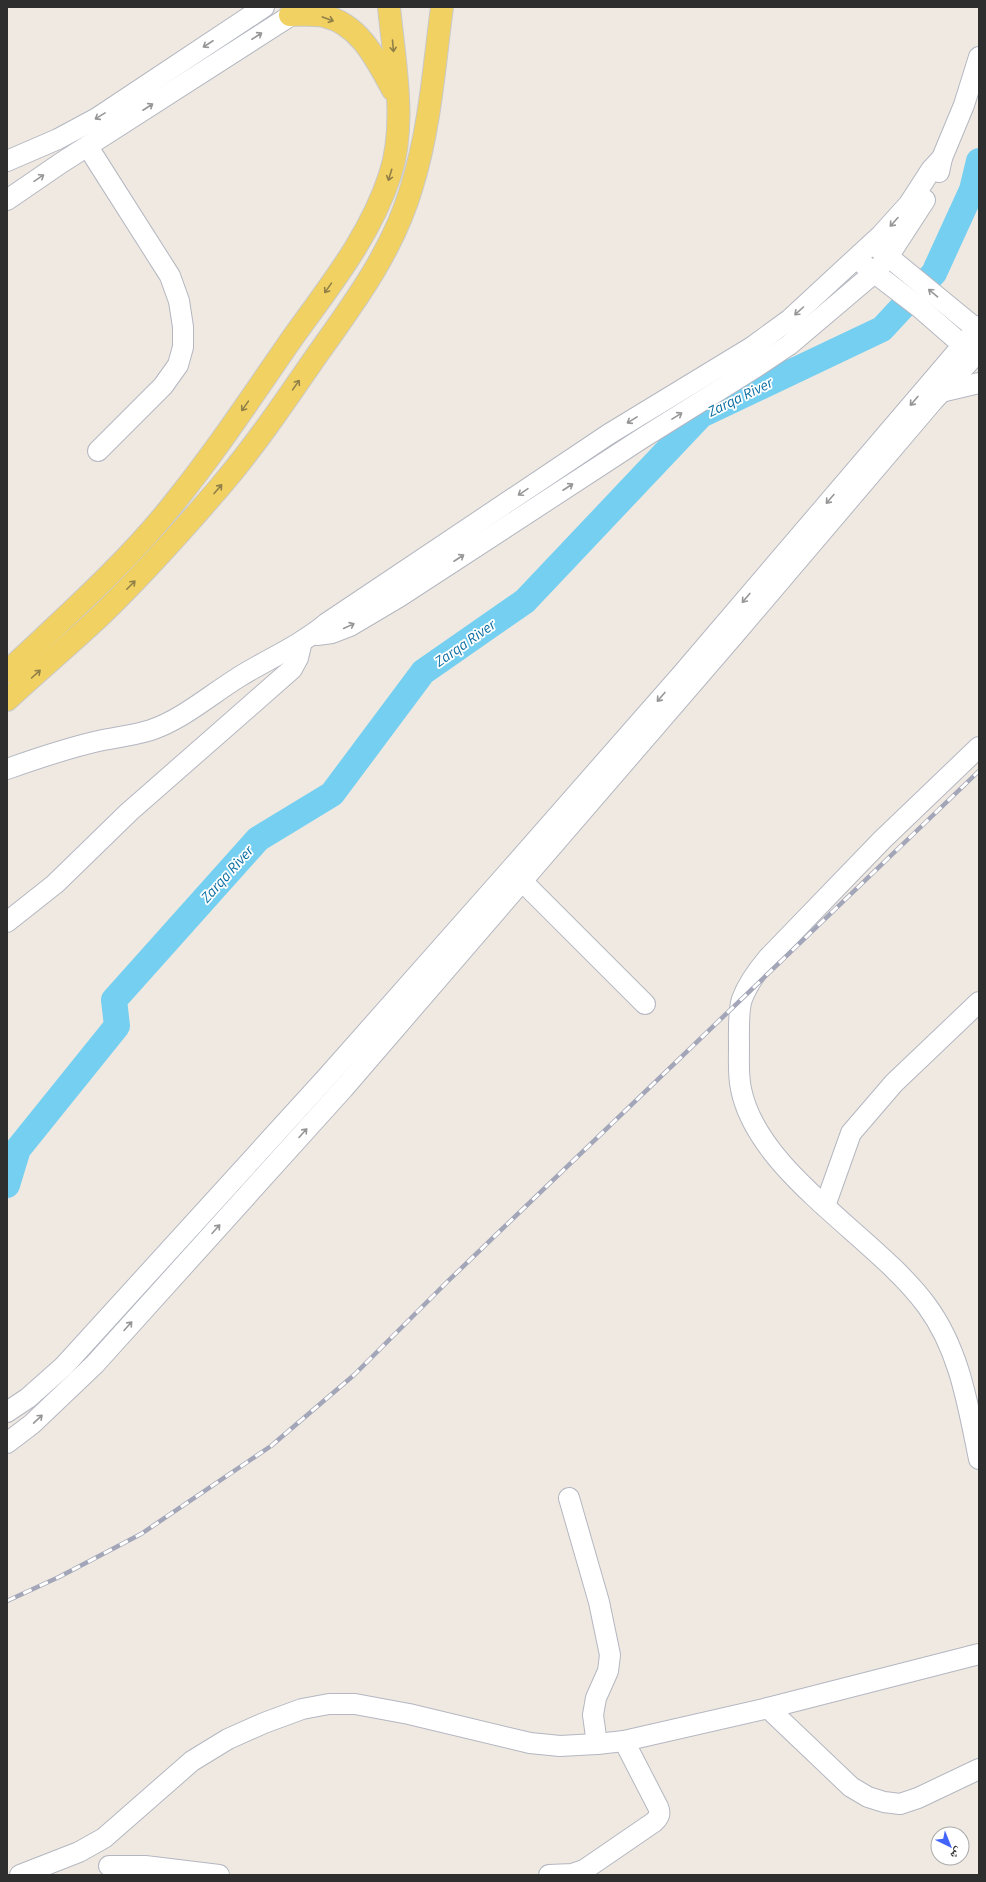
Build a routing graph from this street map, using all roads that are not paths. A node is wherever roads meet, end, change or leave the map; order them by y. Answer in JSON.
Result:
{"nodes":[{"id":1,"x":264,"y":7,"type":"edge"},
{"id":2,"x":389,"y":7,"type":"edge"},
{"id":3,"x":442,"y":7,"type":"edge"},
{"id":4,"x":297,"y":11,"type":"edge"},
{"id":5,"x":979,"y":57,"type":"edge"},
{"id":6,"x":397,"y":96,"type":"junction"},
{"id":7,"x":88,"y":147,"type":"junction"},
{"id":8,"x":942,"y":158,"type":"junction"},
{"id":9,"x":7,"y":161,"type":"edge"},
{"id":10,"x":7,"y":200,"type":"edge"},
{"id":11,"x":873,"y":244,"type":"junction"},
{"id":12,"x":888,"y":256,"type":"junction"},
{"id":13,"x":857,"y":259,"type":"junction"},
{"id":14,"x":874,"y":273,"type":"junction"},
{"id":15,"x":938,"y":324,"type":"junction"},
{"id":16,"x":978,"y":329,"type":"edge"},
{"id":17,"x":974,"y":353,"type":"edge"},
{"id":18,"x":979,"y":383,"type":"edge"},
{"id":19,"x":937,"y":385,"type":"junction"},
{"id":20,"x":98,"y":451,"type":"dead end"},
{"id":21,"x":306,"y":639,"type":"junction"},
{"id":22,"x":10,"y":664,"type":"edge"},
{"id":23,"x":7,"y":700,"type":"edge"},
{"id":24,"x":979,"y":747,"type":"edge"},
{"id":25,"x":7,"y":769,"type":"edge"},
{"id":26,"x":517,"y":874,"type":"junction"},
{"id":27,"x":7,"y":922,"type":"edge"},
{"id":28,"x":979,"y":1002,"type":"edge"},
{"id":29,"x":645,"y":1004,"type":"dead end"},
{"id":30,"x":327,"y":1077,"type":"junction"},
{"id":31,"x":342,"y":1089,"type":"junction"},
{"id":32,"x":825,"y":1206,"type":"junction"},
{"id":33,"x":7,"y":1412,"type":"edge"},
{"id":34,"x":7,"y":1443,"type":"edge"},
{"id":35,"x":979,"y":1459,"type":"edge"},
{"id":36,"x":569,"y":1498,"type":"dead end"},
{"id":37,"x":979,"y":1654,"type":"edge"},
{"id":38,"x":768,"y":1708,"type":"junction"},
{"id":39,"x":624,"y":1741,"type":"junction"},
{"id":40,"x":597,"y":1744,"type":"junction"},
{"id":41,"x":979,"y":1769,"type":"edge"},
{"id":42,"x":104,"y":1838,"type":"junction"},
{"id":43,"x":109,"y":1870,"type":"edge"},
{"id":44,"x":20,"y":1875,"type":"edge"},
{"id":45,"x":219,"y":1875,"type":"edge"},
{"id":46,"x":549,"y":1875,"type":"edge"}],
"edges":[{"from":1,"to":9,"type":"street","one_way":true},
{"from":2,"to":6,"type":"main road","one_way":true},
{"from":23,"to":3,"type":"main road","one_way":true},
{"from":4,"to":6,"type":"main road","one_way":true},
{"from":7,"to":4,"type":"street","one_way":true},
{"from":5,"to":8,"type":"street"},
{"from":6,"to":22,"type":"main road","one_way":true},
{"from":10,"to":7,"type":"street","one_way":true},
{"from":7,"to":20,"type":"street"},
{"from":8,"to":11,"type":"street","one_way":true},
{"from":8,"to":12,"type":"street"},
{"from":11,"to":12,"type":"street"},
{"from":11,"to":13,"type":"street"},
{"from":12,"to":14,"type":"street"},
{"from":16,"to":12,"type":"street","one_way":true},
{"from":13,"to":14,"type":"street"},
{"from":13,"to":21,"type":"street","one_way":true},
{"from":14,"to":15,"type":"street"},
{"from":21,"to":14,"type":"street","one_way":true},
{"from":15,"to":17,"type":"street"},
{"from":15,"to":19,"type":"street"},
{"from":16,"to":17,"type":"street"},
{"from":17,"to":19,"type":"street"},
{"from":18,"to":19,"type":"street"},
{"from":19,"to":26,"type":"street"},
{"from":21,"to":25,"type":"street"},
{"from":21,"to":27,"type":"street"},
{"from":24,"to":32,"type":"street"},
{"from":26,"to":29,"type":"street"},
{"from":26,"to":30,"type":"street"},
{"from":26,"to":31,"type":"street"},
{"from":28,"to":32,"type":"street"},
{"from":30,"to":31,"type":"street"},
{"from":30,"to":33,"type":"street"},
{"from":34,"to":31,"type":"street","one_way":true},
{"from":32,"to":35,"type":"street"},
{"from":36,"to":40,"type":"street"},
{"from":37,"to":38,"type":"street"},
{"from":38,"to":39,"type":"street"},
{"from":38,"to":41,"type":"street"},
{"from":39,"to":40,"type":"street"},
{"from":39,"to":46,"type":"street"},
{"from":40,"to":42,"type":"street"},
{"from":42,"to":43,"type":"street"},
{"from":42,"to":44,"type":"street"},
{"from":43,"to":45,"type":"street"}]}
